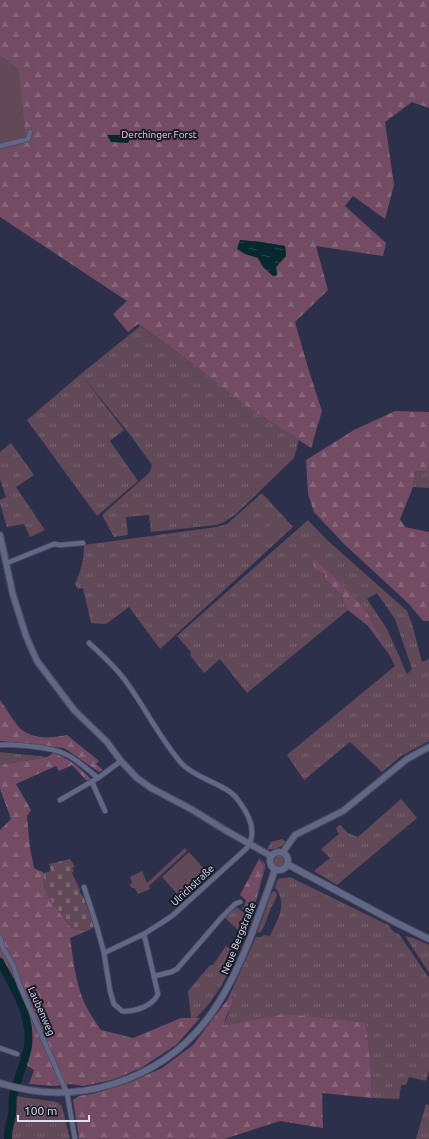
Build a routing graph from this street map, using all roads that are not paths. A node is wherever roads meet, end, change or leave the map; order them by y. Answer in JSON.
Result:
{"nodes":[{"id":1,"x":30,"y":132,"type":"dead end"},
{"id":2,"x":0,"y":146,"type":"edge"},
{"id":3,"x":0,"y":535,"type":"edge"},
{"id":4,"x":82,"y":543,"type":"dead end"},
{"id":5,"x":6,"y":564,"type":"junction"},
{"id":6,"x":89,"y":643,"type":"dead end"},
{"id":7,"x":0,"y":745,"type":"edge"},
{"id":8,"x":429,"y":747,"type":"edge"},
{"id":9,"x":121,"y":761,"type":"junction"},
{"id":10,"x":98,"y":778,"type":"junction"},
{"id":11,"x":92,"y":782,"type":"junction"},
{"id":12,"x":60,"y":800,"type":"dead end"},
{"id":13,"x":105,"y":811,"type":"dead end"},
{"id":14,"x":249,"y":844,"type":"junction"},
{"id":15,"x":283,"y":852,"type":"junction"},
{"id":16,"x":271,"y":856,"type":"junction"},
{"id":17,"x":287,"y":864,"type":"junction"},
{"id":18,"x":275,"y":869,"type":"junction"},
{"id":19,"x":84,"y":887,"type":"dead end"},
{"id":20,"x":240,"y":902,"type":"dead end"},
{"id":21,"x":144,"y":934,"type":"junction"},
{"id":22,"x":0,"y":937,"type":"edge"},
{"id":23,"x":429,"y":939,"type":"edge"},
{"id":24,"x":104,"y":953,"type":"junction"},
{"id":25,"x":155,"y":976,"type":"junction"},
{"id":26,"x":0,"y":1048,"type":"edge"},
{"id":27,"x":17,"y":1054,"type":"dead end"},
{"id":28,"x":0,"y":1082,"type":"edge"},
{"id":29,"x":67,"y":1093,"type":"junction"},
{"id":30,"x":75,"y":1139,"type":"edge"}],
"edges":[{"from":1,"to":2,"type":"street"},
{"from":3,"to":5,"type":"street"},
{"from":4,"to":5,"type":"street"},
{"from":5,"to":9,"type":"street"},
{"from":6,"to":14,"type":"street"},
{"from":7,"to":10,"type":"street"},
{"from":8,"to":15,"type":"street"},
{"from":9,"to":10,"type":"street"},
{"from":9,"to":14,"type":"street"},
{"from":10,"to":11,"type":"street"},
{"from":11,"to":12,"type":"street"},
{"from":11,"to":13,"type":"street"},
{"from":14,"to":16,"type":"street"},
{"from":14,"to":21,"type":"street","name":"Ulrichstraße"},
{"from":15,"to":16,"type":"main road"},
{"from":15,"to":17,"type":"main road"},
{"from":16,"to":18,"type":"main road"},
{"from":17,"to":18,"type":"main road"},
{"from":17,"to":23,"type":"main road"},
{"from":18,"to":29,"type":"main road","name":"Neue Bergstraße"},
{"from":19,"to":24,"type":"street"},
{"from":20,"to":25,"type":"street"},
{"from":21,"to":24,"type":"street","name":"Ulrichstraße"},
{"from":21,"to":25,"type":"street"},
{"from":22,"to":29,"type":"street","name":"Laubenweg"},
{"from":24,"to":25,"type":"street"},
{"from":26,"to":27,"type":"street"},
{"from":28,"to":29,"type":"main road","name":"Neue Bergstraße"},
{"from":29,"to":30,"type":"street","name":"Laubenweg"}]}
